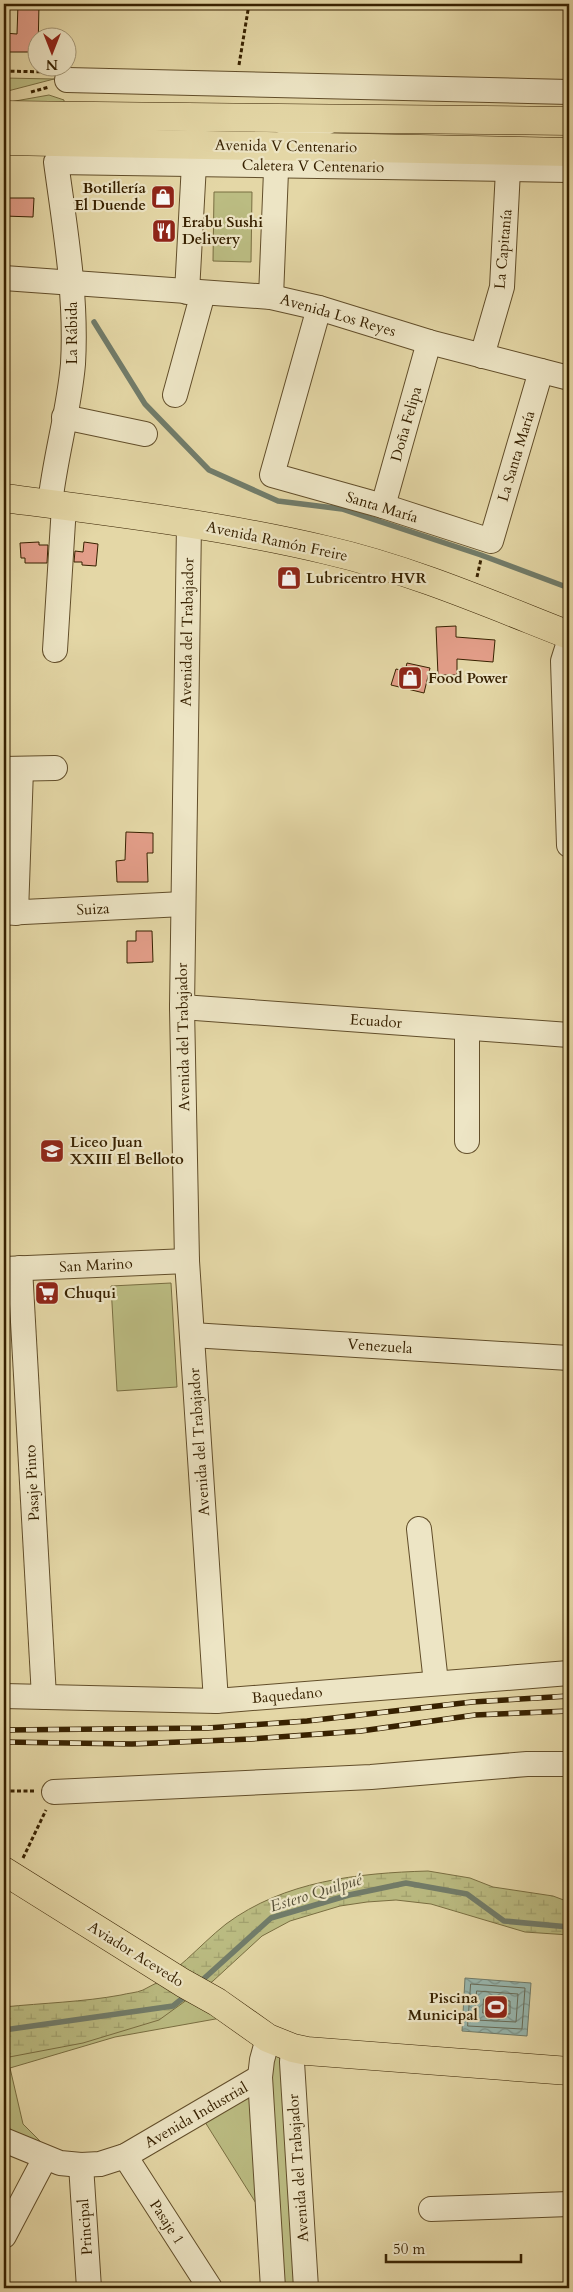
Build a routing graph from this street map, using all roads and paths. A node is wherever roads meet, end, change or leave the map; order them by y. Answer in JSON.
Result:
{"nodes":[{"id":1,"x":249,"y":4,"type":"edge"},
{"id":2,"x":4,"y":71,"type":"edge"},
{"id":3,"x":67,"y":80,"type":"junction"},
{"id":4,"x":235,"y":84,"type":"junction"},
{"id":5,"x":569,"y":92,"type":"edge"},
{"id":6,"x":22,"y":94,"type":"dead end"},
{"id":7,"x":4,"y":115,"type":"edge"},
{"id":8,"x":336,"y":118,"type":"junction"},
{"id":9,"x":569,"y":121,"type":"edge"},
{"id":10,"x":4,"y":141,"type":"edge"},
{"id":11,"x":569,"y":152,"type":"edge"},
{"id":12,"x":277,"y":156,"type":"junction"},
{"id":13,"x":56,"y":162,"type":"joint"},
{"id":14,"x":194,"y":164,"type":"junction"},
{"id":15,"x":508,"y":170,"type":"junction"},
{"id":16,"x":569,"y":170,"type":"edge"},
{"id":17,"x":4,"y":278,"type":"edge"},
{"id":18,"x":72,"y":283,"type":"junction"},
{"id":19,"x":195,"y":292,"type":"junction"},
{"id":20,"x":271,"y":297,"type":"junction"},
{"id":21,"x":319,"y":308,"type":"junction"},
{"id":22,"x":430,"y":342,"type":"junction"},
{"id":23,"x":482,"y":356,"type":"junction"},
{"id":24,"x":541,"y":371,"type":"junction"},
{"id":25,"x":569,"y":378,"type":"edge"},
{"id":26,"x":175,"y":394,"type":"dead end"},
{"id":27,"x":64,"y":417,"type":"junction"},
{"id":28,"x":145,"y":434,"type":"dead end"},
{"id":29,"x":4,"y":498,"type":"edge"},
{"id":30,"x":57,"y":505,"type":"junction"},
{"id":31,"x":383,"y":506,"type":"junction"},
{"id":32,"x":189,"y":522,"type":"junction"},
{"id":33,"x":486,"y":549,"type":"junction"},
{"id":34,"x":477,"y":576,"type":"dead end"},
{"id":35,"x":569,"y":635,"type":"edge"},
{"id":36,"x":569,"y":642,"type":"edge"},
{"id":37,"x":55,"y":650,"type":"dead end"},
{"id":38,"x":55,"y":768,"type":"dead end"},
{"id":39,"x":12,"y":769,"type":"edge"},
{"id":40,"x":569,"y":845,"type":"edge"},
{"id":41,"x":183,"y":904,"type":"junction"},
{"id":42,"x":10,"y":913,"type":"edge"},
{"id":43,"x":182,"y":1007,"type":"junction"},
{"id":44,"x":468,"y":1028,"type":"junction"},
{"id":45,"x":569,"y":1035,"type":"edge"},
{"id":46,"x":467,"y":1141,"type":"dead end"},
{"id":47,"x":187,"y":1261,"type":"junction"},
{"id":48,"x":12,"y":1269,"type":"edge"},
{"id":49,"x":192,"y":1335,"type":"junction"},
{"id":50,"x":569,"y":1358,"type":"edge"},
{"id":51,"x":419,"y":1529,"type":"dead end"},
{"id":52,"x":569,"y":1673,"type":"edge"},
{"id":53,"x":436,"y":1683,"type":"junction"},
{"id":54,"x":4,"y":1696,"type":"edge"},
{"id":55,"x":44,"y":1697,"type":"junction"},
{"id":56,"x":216,"y":1701,"type":"junction"},
{"id":57,"x":569,"y":1764,"type":"edge"},
{"id":58,"x":4,"y":1791,"type":"edge"},
{"id":59,"x":54,"y":1792,"type":"junction"},
{"id":60,"x":9,"y":1874,"type":"edge"},
{"id":61,"x":281,"y":2043,"type":"junction"},
{"id":62,"x":569,"y":2071,"type":"edge"},
{"id":63,"x":260,"y":2077,"type":"junction"},
{"id":64,"x":4,"y":2140,"type":"edge"},
{"id":65,"x":125,"y":2156,"type":"junction"},
{"id":66,"x":45,"y":2158,"type":"junction"},
{"id":67,"x":81,"y":2165,"type":"junction"},
{"id":68,"x":569,"y":2204,"type":"edge"},
{"id":69,"x":431,"y":2209,"type":"dead end"},
{"id":70,"x":4,"y":2236,"type":"edge"},
{"id":71,"x":89,"y":2288,"type":"edge"},
{"id":72,"x":210,"y":2288,"type":"edge"},
{"id":73,"x":272,"y":2288,"type":"edge"},
{"id":74,"x":306,"y":2288,"type":"edge"}],
"edges":[{"from":1,"to":4,"type":"path"},
{"from":2,"to":3,"type":"path"},
{"from":3,"to":4,"type":"street"},
{"from":3,"to":6,"type":"path"},
{"from":4,"to":5,"type":"street"},
{"from":7,"to":8,"type":"main road","name":"Avenida V Centenario"},
{"from":8,"to":9,"type":"main road","name":"Avenida V Centenario"},
{"from":8,"to":12,"type":"street"},
{"from":10,"to":12,"type":"main road","name":"Avenida V Centenario"},
{"from":11,"to":12,"type":"main road","name":"Avenida V Centenario"},
{"from":12,"to":14,"type":"street","name":"Caletera V Centenario"},
{"from":12,"to":15,"type":"street","name":"Caletera V Centenario"},
{"from":12,"to":20,"type":"street"},
{"from":13,"to":14,"type":"street","name":"Caletera V Centenario"},
{"from":13,"to":18,"type":"street","name":"La Rábida"},
{"from":14,"to":19,"type":"street"},
{"from":15,"to":16,"type":"street","name":"Caletera V Centenario"},
{"from":15,"to":23,"type":"street","name":"La Capitanía"},
{"from":17,"to":18,"type":"street","name":"Avenida Los Reyes"},
{"from":18,"to":19,"type":"street","name":"Avenida Los Reyes"},
{"from":18,"to":27,"type":"street","name":"La Rábida"},
{"from":19,"to":20,"type":"street","name":"Avenida Los Reyes"},
{"from":19,"to":26,"type":"street"},
{"from":20,"to":21,"type":"street","name":"Avenida Los Reyes"},
{"from":21,"to":22,"type":"street","name":"Avenida Los Reyes"},
{"from":21,"to":31,"type":"street","name":"Santa María"},
{"from":22,"to":23,"type":"street","name":"Avenida Los Reyes"},
{"from":22,"to":31,"type":"street","name":"Doña Felipa"},
{"from":23,"to":24,"type":"street","name":"Avenida Los Reyes"},
{"from":24,"to":25,"type":"street","name":"Avenida Los Reyes"},
{"from":24,"to":33,"type":"street","name":"La Santa María"},
{"from":27,"to":28,"type":"street"},
{"from":27,"to":30,"type":"street","name":"La Rábida"},
{"from":29,"to":30,"type":"main road","name":"Avenida Ramón Freire"},
{"from":30,"to":32,"type":"main road","name":"Avenida Ramón Freire"},
{"from":30,"to":37,"type":"street","name":"La Rábida"},
{"from":31,"to":33,"type":"street","name":"Santa María"},
{"from":32,"to":35,"type":"main road","name":"Avenida Ramón Freire"},
{"from":32,"to":41,"type":"street","name":"Avenida del Trabajador"},
{"from":33,"to":34,"type":"path"},
{"from":36,"to":40,"type":"street"},
{"from":38,"to":39,"type":"street"},
{"from":39,"to":42,"type":"street"},
{"from":41,"to":42,"type":"street","name":"Suiza"},
{"from":41,"to":43,"type":"street","name":"Avenida del Trabajador"},
{"from":43,"to":44,"type":"street","name":"Ecuador"},
{"from":43,"to":47,"type":"street","name":"Avenida del Trabajador"},
{"from":44,"to":45,"type":"street","name":"Ecuador"},
{"from":44,"to":46,"type":"street"},
{"from":47,"to":48,"type":"street","name":"San Marino"},
{"from":47,"to":49,"type":"street","name":"Avenida del Trabajador"},
{"from":48,"to":55,"type":"street","name":"Pasaje Pinto"},
{"from":49,"to":50,"type":"street","name":"Venezuela"},
{"from":49,"to":56,"type":"street","name":"Avenida del Trabajador"},
{"from":51,"to":53,"type":"street"},
{"from":52,"to":53,"type":"street","name":"Baquedano"},
{"from":53,"to":56,"type":"street","name":"Baquedano"},
{"from":54,"to":55,"type":"street","name":"Baquedano"},
{"from":55,"to":56,"type":"street","name":"Baquedano"},
{"from":57,"to":59,"type":"street"},
{"from":58,"to":59,"type":"path"},
{"from":59,"to":60,"type":"path"},
{"from":60,"to":61,"type":"main road","name":"Aviador Acevedo"},
{"from":61,"to":62,"type":"main road"},
{"from":61,"to":63,"type":"street","name":"Avenida Industrial"},
{"from":61,"to":74,"type":"street","name":"Avenida del Trabajador"},
{"from":63,"to":65,"type":"street","name":"Avenida Industrial"},
{"from":63,"to":73,"type":"street","name":"Avenida del Trabajador"},
{"from":64,"to":66,"type":"street","name":"Avenida Industrial"},
{"from":65,"to":67,"type":"street","name":"Avenida Industrial"},
{"from":65,"to":72,"type":"street","name":"Pasaje 1"},
{"from":66,"to":67,"type":"street","name":"Avenida Industrial"},
{"from":66,"to":70,"type":"street"},
{"from":67,"to":71,"type":"street","name":"Principal"},
{"from":68,"to":69,"type":"street"}]}
